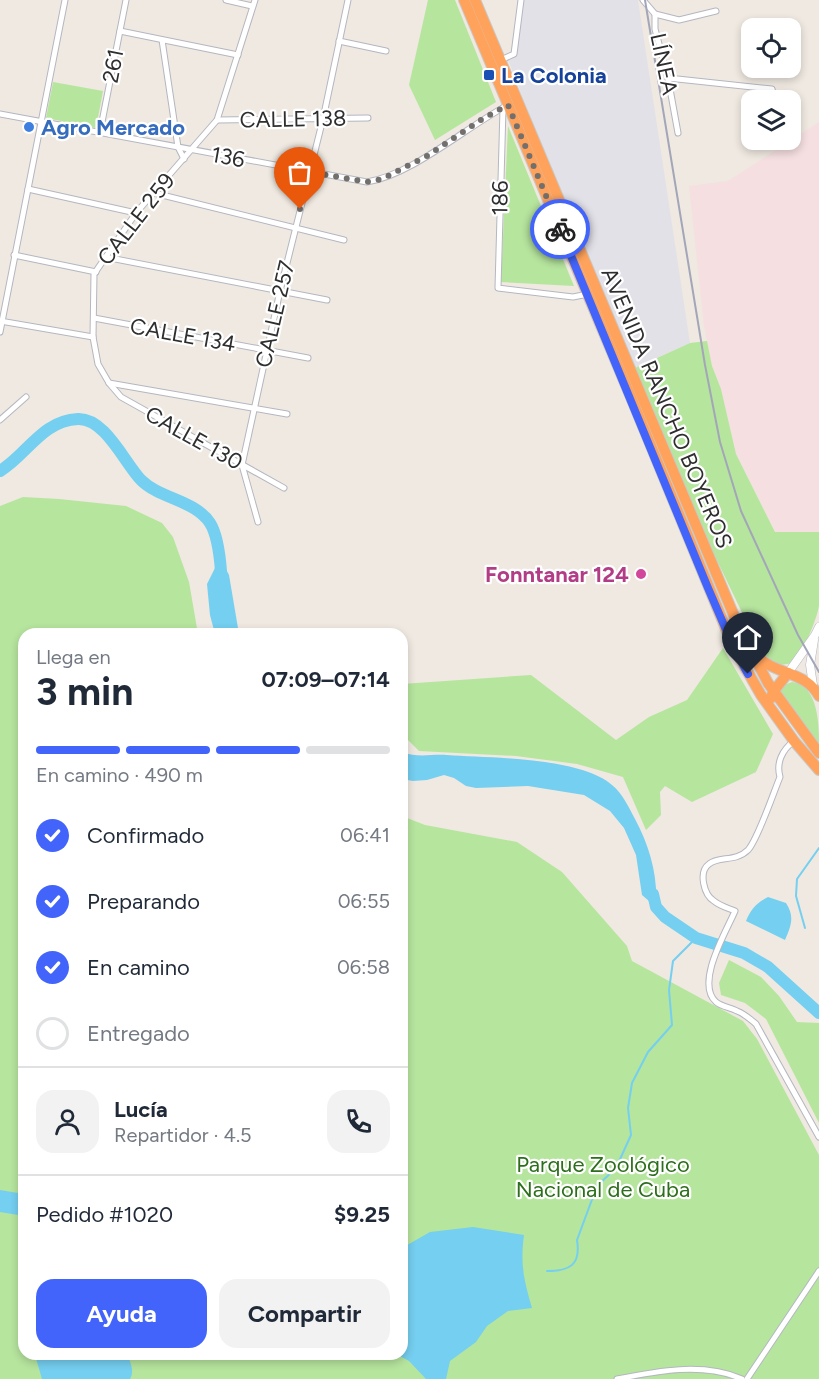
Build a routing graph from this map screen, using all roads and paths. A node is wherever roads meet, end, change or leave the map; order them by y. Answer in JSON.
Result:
{"nodes":[{"id":1,"x":65,"y":0,"type":"edge"},
{"id":2,"x":126,"y":0,"type":"edge"},
{"id":3,"x":226,"y":0,"type":"edge"},
{"id":4,"x":348,"y":0,"type":"edge"},
{"id":5,"x":464,"y":0,"type":"edge"},
{"id":6,"x":475,"y":0,"type":"edge"},
{"id":7,"x":520,"y":0,"type":"edge"},
{"id":8,"x":643,"y":0,"type":"edge"},
{"id":9,"x":253,"y":3,"type":"edge"},
{"id":10,"x":716,"y":12,"type":"dead end"},
{"id":11,"x":655,"y":14,"type":"junction"},
{"id":12,"x":120,"y":31,"type":"junction"},
{"id":13,"x":162,"y":40,"type":"junction"},
{"id":14,"x":339,"y":41,"type":"junction"},
{"id":15,"x":386,"y":51,"type":"dead end"},
{"id":16,"x":238,"y":55,"type":"junction"},
{"id":17,"x":499,"y":61,"type":"junction"},
{"id":18,"x":668,"y":78,"type":"junction"},
{"id":19,"x":772,"y":90,"type":"edge"},
{"id":20,"x":505,"y":106,"type":"junction"},
{"id":21,"x":0,"y":114,"type":"edge"},
{"id":22,"x":368,"y":118,"type":"dead end"},
{"id":23,"x":323,"y":119,"type":"junction"},
{"id":24,"x":217,"y":120,"type":"junction"},
{"id":25,"x":41,"y":121,"type":"junction"},
{"id":26,"x":100,"y":132,"type":"junction"},
{"id":27,"x":678,"y":133,"type":"dead end"},
{"id":28,"x":178,"y":147,"type":"junction"},
{"id":29,"x":192,"y":150,"type":"junction"},
{"id":30,"x":184,"y":159,"type":"junction"},
{"id":31,"x":310,"y":172,"type":"junction"},
{"id":32,"x":27,"y":189,"type":"junction"},
{"id":33,"x":154,"y":193,"type":"junction"},
{"id":34,"x":136,"y":213,"type":"junction"},
{"id":35,"x":295,"y":228,"type":"junction"},
{"id":36,"x":344,"y":240,"type":"dead end"},
{"id":37,"x":14,"y":255,"type":"junction"},
{"id":38,"x":105,"y":257,"type":"junction"},
{"id":39,"x":96,"y":272,"type":"junction"},
{"id":40,"x":280,"y":291,"type":"junction"},
{"id":41,"x":588,"y":294,"type":"junction"},
{"id":42,"x":327,"y":300,"type":"dead end"},
{"id":43,"x":94,"y":318,"type":"junction"},
{"id":44,"x":1,"y":321,"type":"edge"},
{"id":45,"x":0,"y":332,"type":"edge"},
{"id":46,"x":93,"y":337,"type":"junction"},
{"id":47,"x":267,"y":350,"type":"junction"},
{"id":48,"x":308,"y":357,"type":"dead end"},
{"id":49,"x":109,"y":383,"type":"junction"},
{"id":50,"x":26,"y":397,"type":"dead end"},
{"id":51,"x":254,"y":409,"type":"junction"},
{"id":52,"x":286,"y":414,"type":"dead end"},
{"id":53,"x":0,"y":420,"type":"edge"},
{"id":54,"x":242,"y":465,"type":"junction"},
{"id":55,"x":284,"y":488,"type":"dead end"},
{"id":56,"x":258,"y":522,"type":"dead end"},
{"id":57,"x":818,"y":631,"type":"edge"},
{"id":58,"x":746,"y":642,"type":"junction"},
{"id":59,"x":788,"y":673,"type":"junction"},
{"id":60,"x":813,"y":685,"type":"junction"},
{"id":61,"x":773,"y":692,"type":"junction"},
{"id":62,"x":819,"y":696,"type":"edge"},
{"id":63,"x":771,"y":708,"type":"junction"},
{"id":64,"x":797,"y":745,"type":"junction"},
{"id":65,"x":819,"y":754,"type":"edge"},
{"id":66,"x":819,"y":770,"type":"edge"},
{"id":67,"x":819,"y":1137,"type":"edge"},
{"id":68,"x":819,"y":1271,"type":"edge"},
{"id":69,"x":617,"y":1379,"type":"edge"},
{"id":70,"x":742,"y":1379,"type":"edge"},
{"id":71,"x":747,"y":1379,"type":"edge"}],
"edges":[{"from":1,"to":25,"type":"street"},
{"from":2,"to":12,"type":"street","name":"261"},
{"from":3,"to":9,"type":"street"},
{"from":4,"to":14,"type":"street","name":"CALLE 257"},
{"from":5,"to":20,"type":"highway","name":"AVENIDA RANCHO BOYEROS"},
{"from":6,"to":17,"type":"highway","name":"AVENIDA RANCHO BOYEROS"},
{"from":7,"to":17,"type":"street"},
{"from":8,"to":11,"type":"street","name":"LÍNEA"},
{"from":9,"to":16,"type":"street","name":"CALLE 259"},
{"from":10,"to":11,"type":"street"},
{"from":11,"to":18,"type":"street","name":"LÍNEA"},
{"from":12,"to":13,"type":"street"},
{"from":12,"to":26,"type":"street","name":"261"},
{"from":13,"to":16,"type":"street"},
{"from":13,"to":28,"type":"street"},
{"from":14,"to":15,"type":"street"},
{"from":14,"to":23,"type":"street","name":"CALLE 257"},
{"from":16,"to":24,"type":"street","name":"CALLE 259"},
{"from":17,"to":58,"type":"highway","name":"AVENIDA RANCHO BOYEROS"},
{"from":18,"to":19,"type":"street"},
{"from":18,"to":27,"type":"street","name":"LÍNEA"},
{"from":20,"to":31,"type":"street","name":"136"},
{"from":20,"to":41,"type":"highway","name":"AVENIDA RANCHO BOYEROS"},
{"from":20,"to":41,"type":"street","name":"186"},
{"from":21,"to":25,"type":"street","name":"136"},
{"from":22,"to":23,"type":"street","name":"CALLE 138"},
{"from":23,"to":24,"type":"street","name":"CALLE 138"},
{"from":23,"to":31,"type":"street","name":"CALLE 257"},
{"from":24,"to":29,"type":"street","name":"CALLE 259"},
{"from":25,"to":26,"type":"street","name":"136"},
{"from":25,"to":32,"type":"street"},
{"from":26,"to":28,"type":"street","name":"136"},
{"from":28,"to":29,"type":"street","name":"136"},
{"from":28,"to":30,"type":"street"},
{"from":29,"to":30,"type":"street","name":"CALLE 259"},
{"from":29,"to":31,"type":"street","name":"136"},
{"from":30,"to":33,"type":"street","name":"CALLE 259"},
{"from":31,"to":35,"type":"street","name":"CALLE 257"},
{"from":32,"to":34,"type":"street"},
{"from":32,"to":37,"type":"street"},
{"from":33,"to":34,"type":"street","name":"CALLE 259"},
{"from":33,"to":35,"type":"street"},
{"from":34,"to":38,"type":"street","name":"CALLE 259"},
{"from":35,"to":36,"type":"street"},
{"from":35,"to":40,"type":"street","name":"CALLE 257"},
{"from":37,"to":39,"type":"street"},
{"from":37,"to":44,"type":"street"},
{"from":38,"to":39,"type":"street","name":"CALLE 259"},
{"from":38,"to":40,"type":"street"},
{"from":39,"to":43,"type":"street","name":"CALLE 259"},
{"from":40,"to":42,"type":"street"},
{"from":40,"to":47,"type":"street","name":"CALLE 257"},
{"from":41,"to":63,"type":"highway","name":"AVENIDA RANCHO BOYEROS"},
{"from":43,"to":46,"type":"street","name":"CALLE 259"},
{"from":43,"to":47,"type":"street","name":"CALLE 134"},
{"from":44,"to":45,"type":"street"},
{"from":44,"to":46,"type":"street"},
{"from":46,"to":49,"type":"street","name":"CALLE 259"},
{"from":47,"to":48,"type":"street","name":"CALLE 134"},
{"from":47,"to":51,"type":"street","name":"CALLE 257"},
{"from":49,"to":51,"type":"street"},
{"from":49,"to":54,"type":"street","name":"CALLE 130"},
{"from":50,"to":53,"type":"street"},
{"from":51,"to":52,"type":"street"},
{"from":51,"to":54,"type":"street","name":"CALLE 257"},
{"from":54,"to":55,"type":"street","name":"CALLE 130"},
{"from":54,"to":56,"type":"street","name":"CALLE 257"},
{"from":57,"to":59,"type":"main road"},
{"from":57,"to":60,"type":"main road"},
{"from":58,"to":59,"type":"highway"},
{"from":58,"to":61,"type":"highway","name":"AVENIDA RANCHO BOYEROS"},
{"from":59,"to":60,"type":"highway"},
{"from":59,"to":61,"type":"highway"},
{"from":60,"to":62,"type":"highway"},
{"from":61,"to":63,"type":"highway"},
{"from":61,"to":65,"type":"highway","name":"AVENIDA RANCHO BOYEROS"},
{"from":63,"to":64,"type":"highway","name":"AVENIDA RANCHO BOYEROS"},
{"from":64,"to":65,"type":"highway"},
{"from":64,"to":66,"type":"highway","name":"AVENIDA RANCHO BOYEROS"},
{"from":64,"to":67,"type":"street"},
{"from":68,"to":71,"type":"street"},
{"from":69,"to":70,"type":"street"}]}
